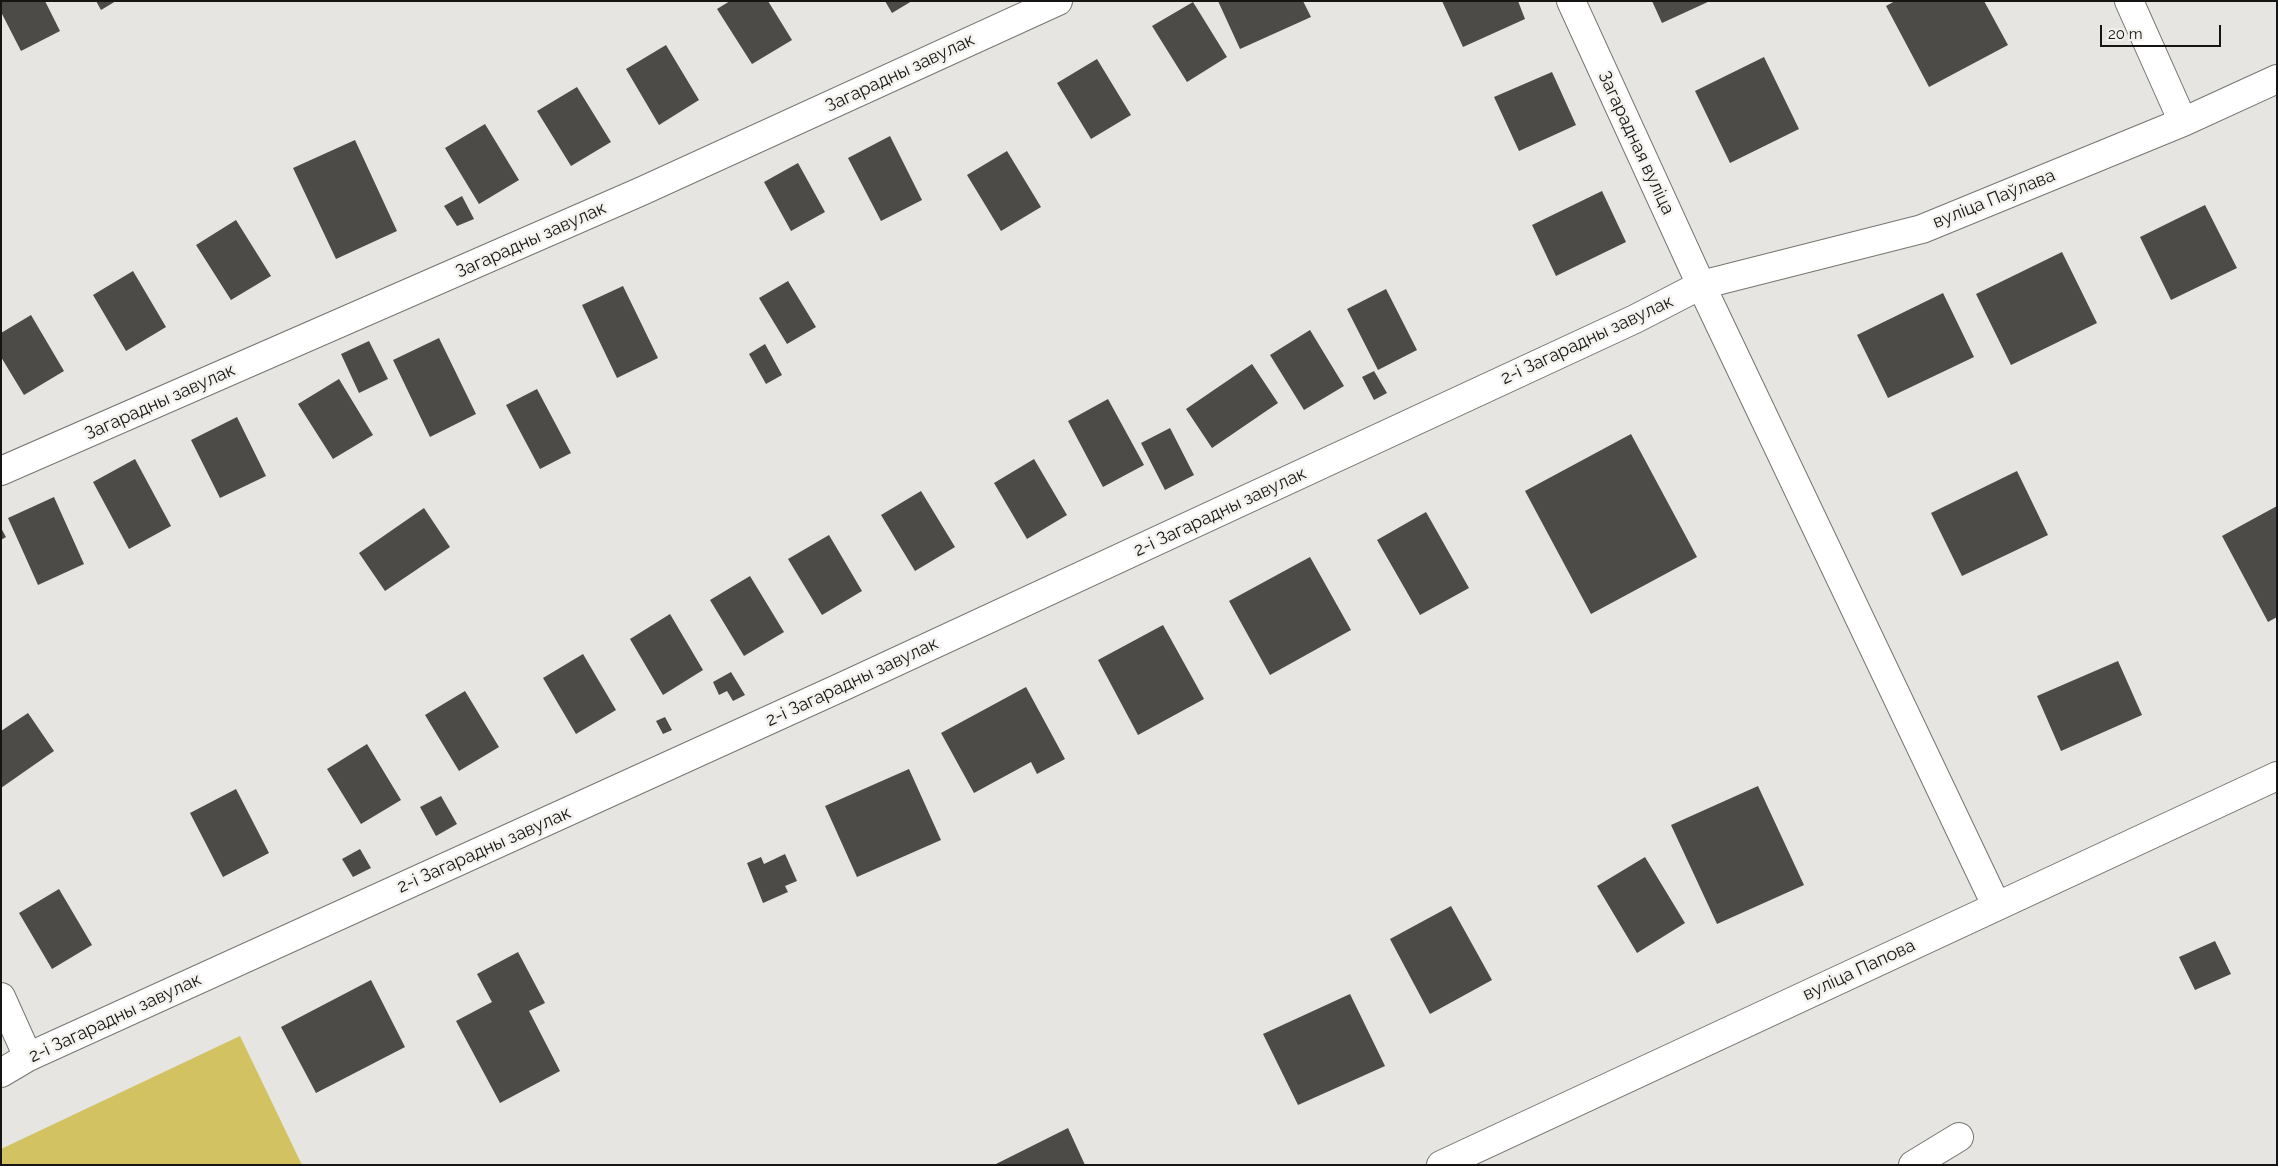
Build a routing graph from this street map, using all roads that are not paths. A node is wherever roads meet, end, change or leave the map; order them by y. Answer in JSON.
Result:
{"nodes":[{"id":1,"x":1058,"y":1,"type":"edge"},
{"id":2,"x":1571,"y":1,"type":"edge"},
{"id":3,"x":2128,"y":1,"type":"edge"},
{"id":4,"x":2277,"y":79,"type":"edge"},
{"id":5,"x":2183,"y":122,"type":"junction"},
{"id":6,"x":1701,"y":286,"type":"junction"},
{"id":7,"x":1,"y":471,"type":"edge"},
{"id":8,"x":2277,"y":776,"type":"edge"},
{"id":9,"x":1996,"y":905,"type":"junction"},
{"id":10,"x":1,"y":997,"type":"edge"},
{"id":11,"x":28,"y":1057,"type":"junction"},
{"id":12,"x":1,"y":1073,"type":"edge"},
{"id":13,"x":1959,"y":1138,"type":"dead end"},
{"id":14,"x":1441,"y":1165,"type":"edge"},
{"id":15,"x":1913,"y":1165,"type":"edge"}],
"edges":[{"from":1,"to":7,"type":"street","name":"Загарадны завулак"},
{"from":2,"to":6,"type":"street","name":"Загарадная вуліца"},
{"from":3,"to":5,"type":"street"},
{"from":4,"to":5,"type":"street","name":"вуліца Паўлава"},
{"from":5,"to":6,"type":"street","name":"вуліца Паўлава"},
{"from":6,"to":9,"type":"street","name":"Загарадная вуліца"},
{"from":6,"to":11,"type":"street","name":"2-і Загарадны завулак"},
{"from":8,"to":9,"type":"street","name":"вуліца Папова"},
{"from":9,"to":14,"type":"street","name":"вуліца Папова"},
{"from":10,"to":11,"type":"street"},
{"from":11,"to":12,"type":"street","name":"2-і Загарадны завулак"},
{"from":13,"to":15,"type":"street"}]}
